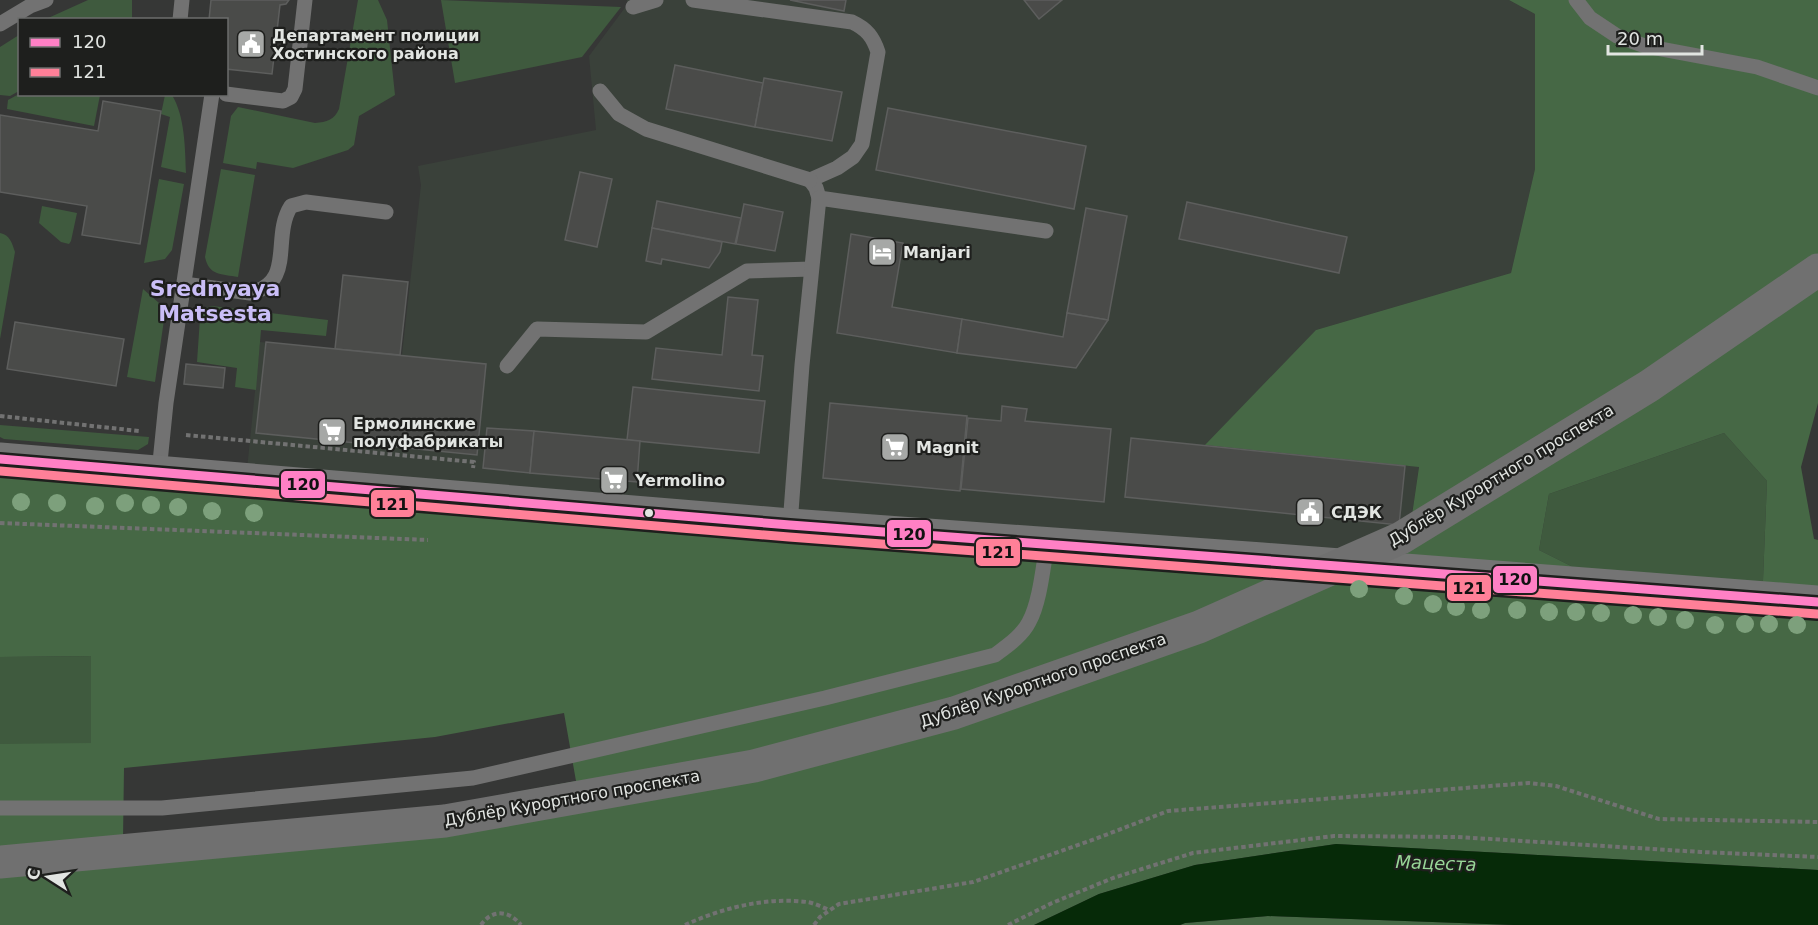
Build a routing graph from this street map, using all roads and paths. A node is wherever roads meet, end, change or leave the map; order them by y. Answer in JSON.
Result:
{"nodes":[{"id":1,"x":46,"y":0,"type":"edge"},
{"id":2,"x":182,"y":0,"type":"edge"},
{"id":3,"x":305,"y":0,"type":"edge"},
{"id":4,"x":656,"y":0,"type":"edge"},
{"id":5,"x":693,"y":0,"type":"edge"},
{"id":6,"x":1576,"y":0,"type":"edge"},
{"id":7,"x":633,"y":7,"type":"dead end"},
{"id":8,"x":180,"y":18,"type":"edge"},
{"id":9,"x":0,"y":24,"type":"edge"},
{"id":10,"x":1818,"y":88,"type":"edge"},
{"id":11,"x":600,"y":91,"type":"dead end"},
{"id":12,"x":228,"y":94,"type":"edge"},
{"id":13,"x":212,"y":96,"type":"edge"},
{"id":14,"x":810,"y":180,"type":"junction"},
{"id":15,"x":819,"y":198,"type":"junction"},
{"id":16,"x":386,"y":212,"type":"dead end"},
{"id":17,"x":1046,"y":231,"type":"dead end"},
{"id":18,"x":812,"y":269,"type":"junction"},
{"id":19,"x":1818,"y":270,"type":"edge"},
{"id":20,"x":184,"y":284,"type":"junction"},
{"id":21,"x":507,"y":366,"type":"dead end"},
{"id":22,"x":0,"y":416,"type":"edge"},
{"id":23,"x":163,"y":433,"type":"junction"},
{"id":24,"x":0,"y":459,"type":"edge"},
{"id":25,"x":474,"y":462,"type":"dead end"},
{"id":26,"x":159,"y":472,"type":"junction"},
{"id":27,"x":0,"y":523,"type":"edge"},
{"id":28,"x":790,"y":525,"type":"junction"},
{"id":29,"x":428,"y":540,"type":"dead end"},
{"id":30,"x":1047,"y":544,"type":"junction"},
{"id":31,"x":1818,"y":602,"type":"edge"},
{"id":32,"x":0,"y":807,"type":"edge"},
{"id":33,"x":1818,"y":822,"type":"edge"},
{"id":34,"x":1818,"y":857,"type":"edge"},
{"id":35,"x":0,"y":862,"type":"edge"},
{"id":36,"x":830,"y":910,"type":"junction"},
{"id":37,"x":481,"y":925,"type":"edge"},
{"id":38,"x":521,"y":925,"type":"edge"},
{"id":39,"x":685,"y":925,"type":"edge"},
{"id":40,"x":814,"y":925,"type":"edge"},
{"id":41,"x":1008,"y":925,"type":"edge"}],
"edges":[{"from":1,"to":9,"type":"lane"},
{"from":2,"to":8,"type":"lane"},
{"from":3,"to":12,"type":"lane"},
{"from":4,"to":7,"type":"lane"},
{"from":5,"to":14,"type":"lane"},
{"from":6,"to":10,"type":"lane"},
{"from":11,"to":14,"type":"lane"},
{"from":13,"to":20,"type":"lane"},
{"from":14,"to":15,"type":"lane"},
{"from":15,"to":17,"type":"lane"},
{"from":15,"to":18,"type":"lane"},
{"from":16,"to":20,"type":"lane"},
{"from":18,"to":21,"type":"lane"},
{"from":18,"to":28,"type":"lane"},
{"from":19,"to":35,"type":"highway","name":"Дублёр Курортного проспекта"},
{"from":20,"to":23,"type":"lane"},
{"from":22,"to":23,"type":"path"},
{"from":23,"to":25,"type":"path"},
{"from":23,"to":26,"type":"lane"},
{"from":24,"to":26,"type":"main road"},
{"from":26,"to":28,"type":"main road"},
{"from":27,"to":29,"type":"path"},
{"from":28,"to":30,"type":"main road"},
{"from":30,"to":31,"type":"main road"},
{"from":30,"to":32,"type":"lane"},
{"from":33,"to":36,"type":"path"},
{"from":34,"to":41,"type":"path"},
{"from":36,"to":39,"type":"path"},
{"from":36,"to":40,"type":"path"},
{"from":37,"to":38,"type":"path"}]}
